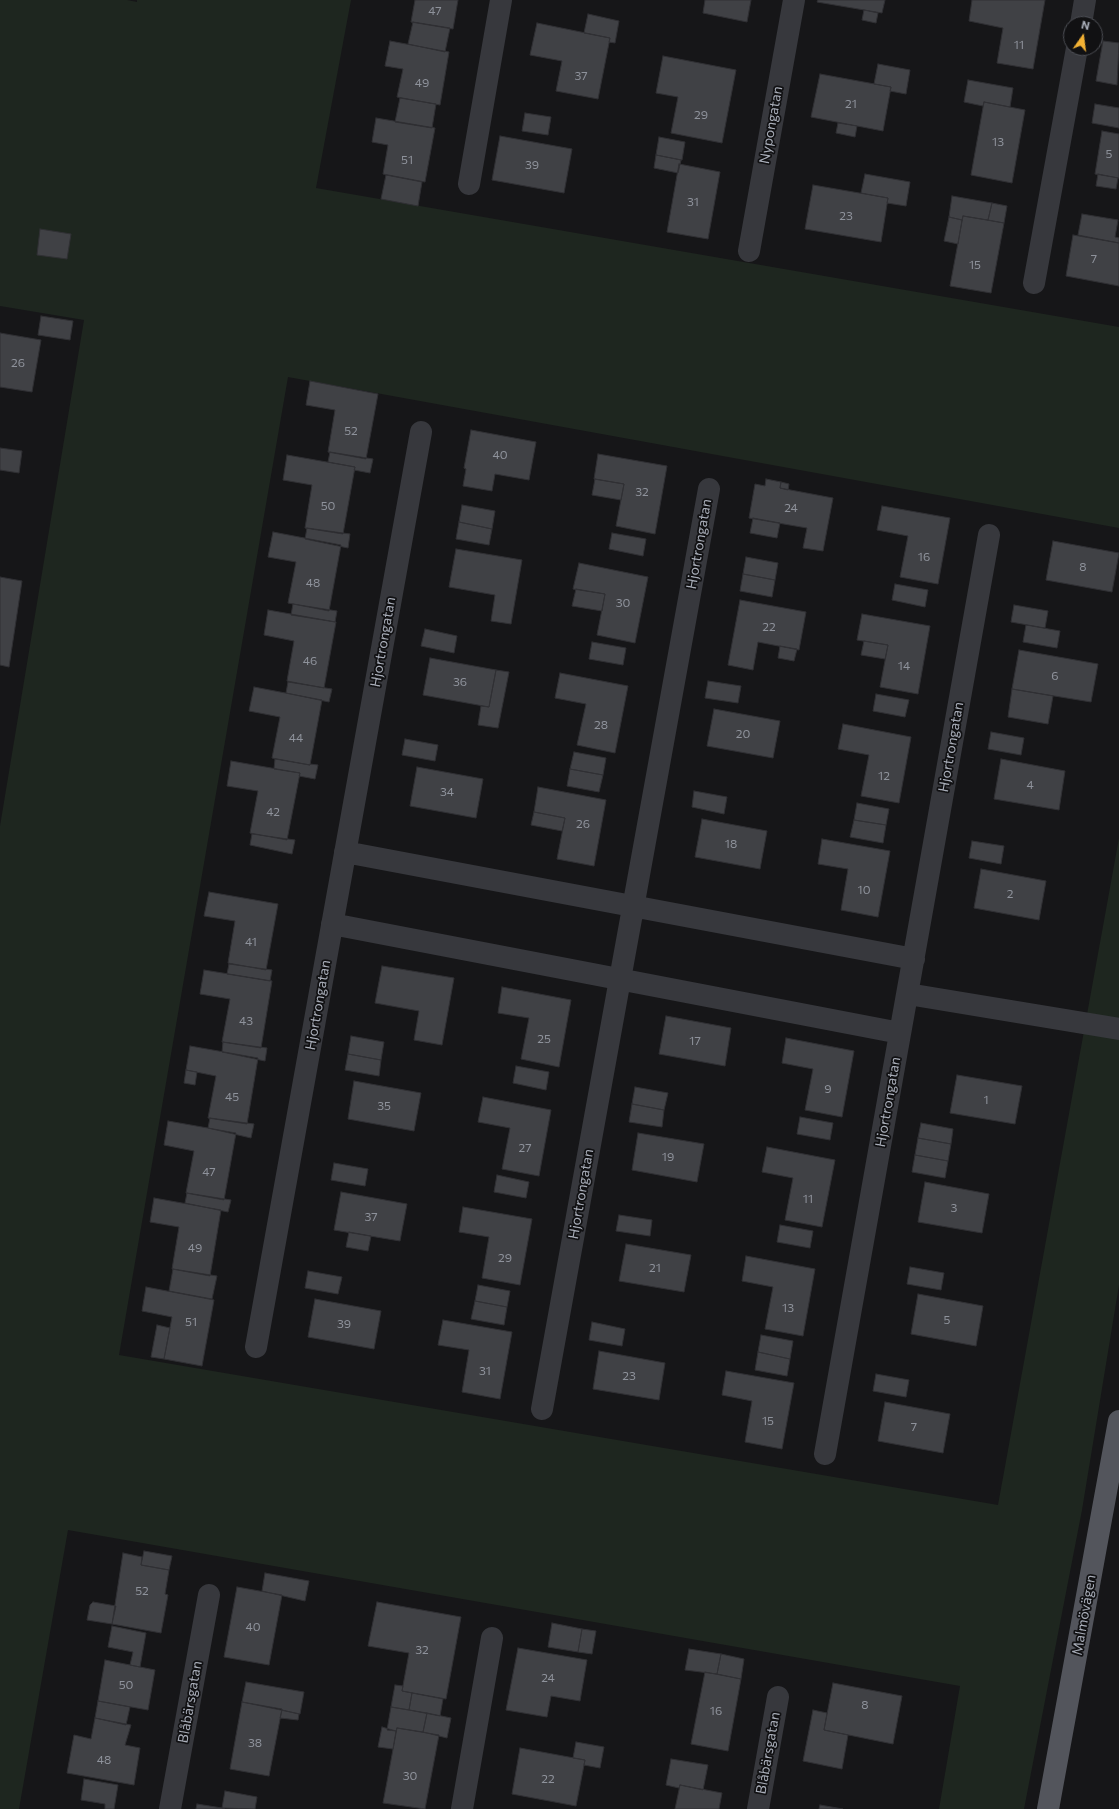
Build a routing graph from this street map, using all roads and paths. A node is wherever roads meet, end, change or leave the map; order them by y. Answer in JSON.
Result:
{"nodes":[{"id":1,"x":501,"y":0,"type":"edge"},
{"id":2,"x":794,"y":0,"type":"edge"},
{"id":3,"x":1086,"y":0,"type":"edge"},
{"id":4,"x":1083,"y":16,"type":"edge"},
{"id":5,"x":1076,"y":56,"type":"edge"},
{"id":6,"x":469,"y":184,"type":"dead end"},
{"id":7,"x":749,"y":250,"type":"dead end"},
{"id":8,"x":1034,"y":284,"type":"dead end"},
{"id":9,"x":421,"y":432,"type":"dead end"},
{"id":10,"x":709,"y":489,"type":"dead end"},
{"id":11,"x":989,"y":536,"type":"dead end"},
{"id":12,"x":345,"y":852,"type":"junction"},
{"id":13,"x":633,"y":906,"type":"junction"},
{"id":14,"x":332,"y":924,"type":"junction"},
{"id":15,"x":914,"y":959,"type":"junction"},
{"id":16,"x":620,"y":979,"type":"junction"},
{"id":17,"x":908,"y":994,"type":"junction"},
{"id":18,"x":1119,"y":1029,"type":"edge"},
{"id":19,"x":900,"y":1033,"type":"junction"},
{"id":20,"x":256,"y":1347,"type":"dead end"},
{"id":21,"x":542,"y":1409,"type":"dead end"},
{"id":22,"x":1119,"y":1421,"type":"edge"},
{"id":23,"x":825,"y":1454,"type":"dead end"},
{"id":24,"x":209,"y":1594,"type":"dead end"},
{"id":25,"x":492,"y":1638,"type":"dead end"},
{"id":26,"x":778,"y":1697,"type":"dead end"},
{"id":27,"x":170,"y":1809,"type":"edge"},
{"id":28,"x":462,"y":1809,"type":"edge"},
{"id":29,"x":758,"y":1809,"type":"edge"},
{"id":30,"x":1048,"y":1809,"type":"edge"}],
"edges":[{"from":1,"to":6,"type":"street"},
{"from":2,"to":7,"type":"street","name":"Nypongatan"},
{"from":3,"to":4,"type":"street"},
{"from":5,"to":8,"type":"street"},
{"from":9,"to":12,"type":"street","name":"Hjortrongatan"},
{"from":10,"to":13,"type":"street","name":"Hjortrongatan"},
{"from":11,"to":15,"type":"street","name":"Hjortrongatan"},
{"from":12,"to":13,"type":"street"},
{"from":12,"to":14,"type":"street","name":"Hjortrongatan"},
{"from":13,"to":15,"type":"street"},
{"from":13,"to":16,"type":"street","name":"Hjortrongatan"},
{"from":14,"to":16,"type":"street"},
{"from":14,"to":20,"type":"street","name":"Hjortrongatan"},
{"from":15,"to":17,"type":"street","name":"Hjortrongatan"},
{"from":16,"to":19,"type":"street"},
{"from":16,"to":21,"type":"street","name":"Hjortrongatan"},
{"from":17,"to":18,"type":"street"},
{"from":17,"to":19,"type":"street","name":"Hjortrongatan"},
{"from":19,"to":23,"type":"street","name":"Hjortrongatan"},
{"from":22,"to":30,"type":"main road","name":"Malmövägen"},
{"from":24,"to":27,"type":"street","name":"Blåbärsgatan"},
{"from":25,"to":28,"type":"street"},
{"from":26,"to":29,"type":"street","name":"Blåbärsgatan"}]}
